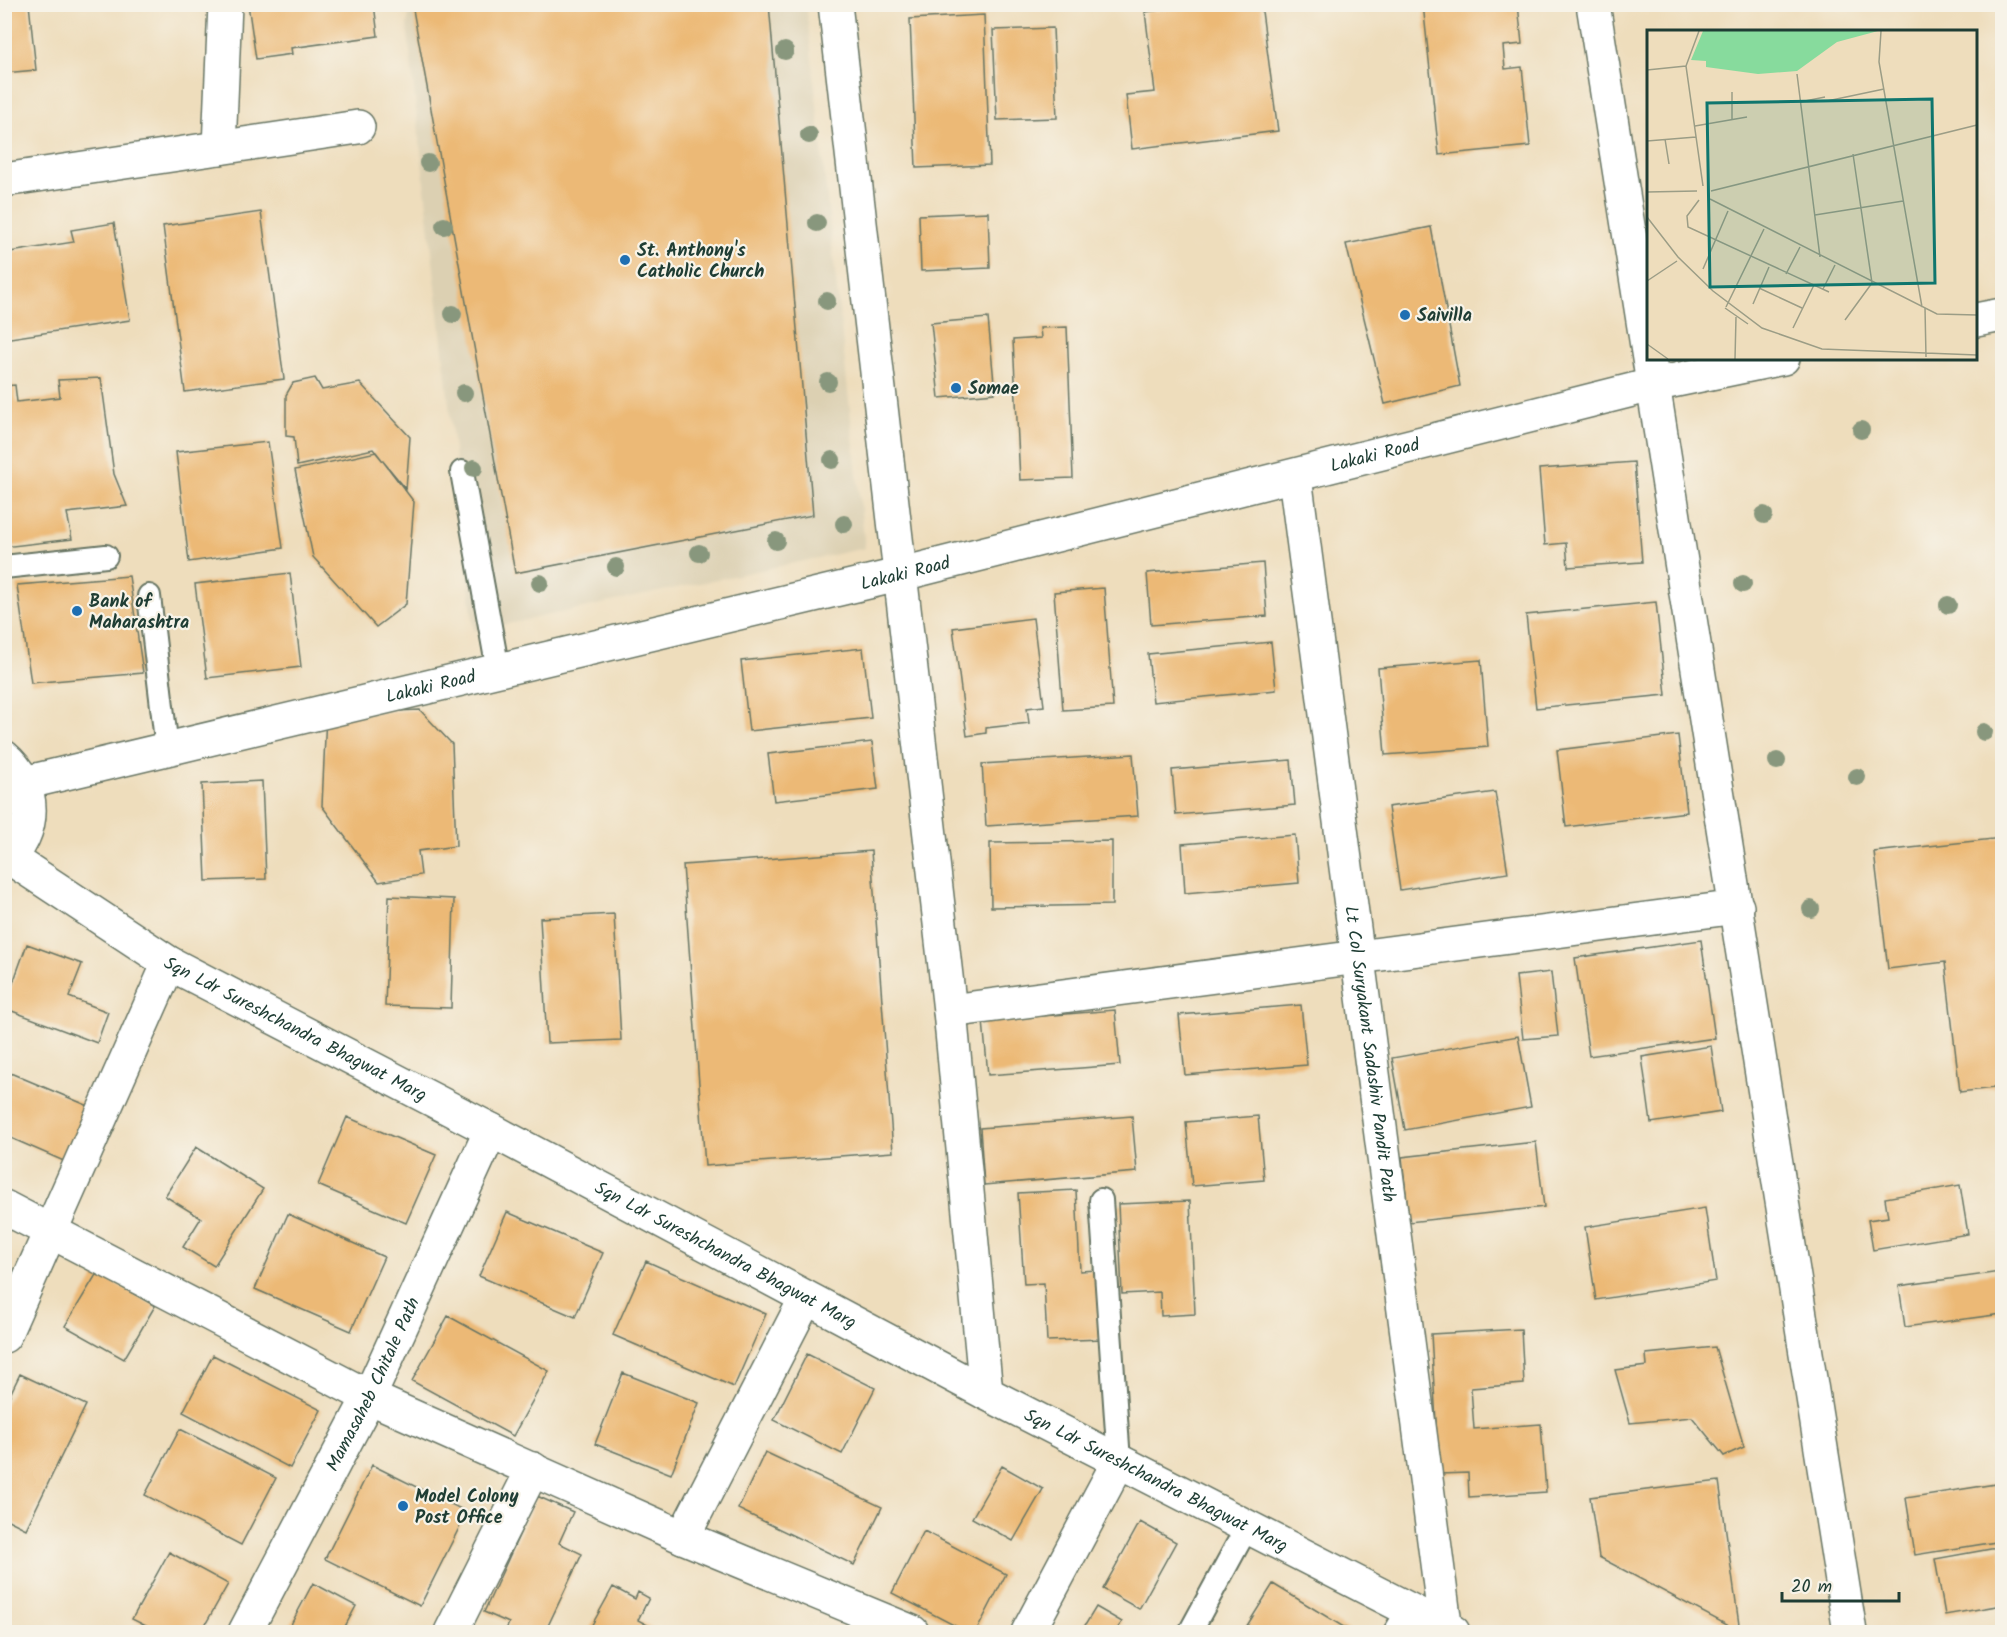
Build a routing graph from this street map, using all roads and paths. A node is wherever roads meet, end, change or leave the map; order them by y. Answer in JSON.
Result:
{"nodes":[{"id":1,"x":225,"y":4,"type":"edge"},
{"id":2,"x":835,"y":4,"type":"edge"},
{"id":3,"x":1593,"y":4,"type":"edge"},
{"id":4,"x":358,"y":128,"type":"dead end"},
{"id":5,"x":219,"y":148,"type":"junction"},
{"id":6,"x":4,"y":180,"type":"edge"},
{"id":7,"x":2002,"y":315,"type":"edge"},
{"id":8,"x":1977,"y":320,"type":"edge"},
{"id":9,"x":1647,"y":353,"type":"edge"},
{"id":10,"x":1648,"y":360,"type":"edge"},
{"id":11,"x":1773,"y":360,"type":"edge"},
{"id":12,"x":1652,"y":385,"type":"junction"},
{"id":13,"x":462,"y":472,"type":"dead end"},
{"id":14,"x":1295,"y":477,"type":"junction"},
{"id":15,"x":105,"y":556,"type":"dead end"},
{"id":16,"x":4,"y":567,"type":"edge"},
{"id":17,"x":898,"y":575,"type":"junction"},
{"id":18,"x":149,"y":596,"type":"dead end"},
{"id":19,"x":498,"y":670,"type":"junction"},
{"id":20,"x":167,"y":749,"type":"junction"},
{"id":21,"x":4,"y":757,"type":"edge"},
{"id":22,"x":24,"y":783,"type":"junction"},
{"id":23,"x":7,"y":860,"type":"edge"},
{"id":24,"x":1737,"y":907,"type":"junction"},
{"id":25,"x":1358,"y":958,"type":"junction"},
{"id":26,"x":169,"y":963,"type":"junction"},
{"id":27,"x":950,"y":1011,"type":"junction"},
{"id":28,"x":491,"y":1130,"type":"junction"},
{"id":29,"x":1101,"y":1200,"type":"dead end"},
{"id":30,"x":4,"y":1207,"type":"edge"},
{"id":31,"x":51,"y":1231,"type":"junction"},
{"id":32,"x":806,"y":1298,"type":"junction"},
{"id":33,"x":4,"y":1335,"type":"edge"},
{"id":34,"x":986,"y":1393,"type":"junction"},
{"id":35,"x":369,"y":1397,"type":"junction"},
{"id":36,"x":1119,"y":1461,"type":"junction"},
{"id":37,"x":533,"y":1469,"type":"junction"},
{"id":38,"x":1247,"y":1527,"type":"junction"},
{"id":39,"x":683,"y":1537,"type":"junction"},
{"id":40,"x":1402,"y":1621,"type":"edge"},
{"id":41,"x":245,"y":1632,"type":"edge"},
{"id":42,"x":451,"y":1632,"type":"edge"},
{"id":43,"x":912,"y":1632,"type":"edge"},
{"id":44,"x":1028,"y":1632,"type":"edge"},
{"id":45,"x":1190,"y":1632,"type":"edge"},
{"id":46,"x":1449,"y":1632,"type":"edge"},
{"id":47,"x":1850,"y":1632,"type":"edge"}],
"edges":[{"from":1,"to":5,"type":"street"},
{"from":2,"to":17,"type":"street"},
{"from":3,"to":9,"type":"street"},
{"from":4,"to":5,"type":"street"},
{"from":5,"to":6,"type":"street"},
{"from":7,"to":8,"type":"street"},
{"from":10,"to":12,"type":"street"},
{"from":11,"to":12,"type":"street","name":"Lakaki Road"},
{"from":12,"to":14,"type":"street","name":"Lakaki Road"},
{"from":12,"to":24,"type":"street"},
{"from":13,"to":19,"type":"lane"},
{"from":14,"to":17,"type":"street","name":"Lakaki Road"},
{"from":14,"to":25,"type":"street","name":"Lt Col Suryakant Sadashiv Pandit Path"},
{"from":15,"to":16,"type":"lane"},
{"from":17,"to":19,"type":"street","name":"Lakaki Road"},
{"from":17,"to":27,"type":"street"},
{"from":18,"to":20,"type":"lane"},
{"from":19,"to":20,"type":"street","name":"Lakaki Road"},
{"from":20,"to":22,"type":"street","name":"Lakaki Road"},
{"from":21,"to":22,"type":"street"},
{"from":22,"to":23,"type":"street"},
{"from":23,"to":26,"type":"street","name":"Sqn Ldr Sureshchandra Bhagwat Marg"},
{"from":24,"to":25,"type":"street"},
{"from":24,"to":47,"type":"street"},
{"from":25,"to":27,"type":"street"},
{"from":25,"to":46,"type":"street","name":"Lt Col Suryakant Sadashiv Pandit Path"},
{"from":26,"to":28,"type":"street","name":"Sqn Ldr Sureshchandra Bhagwat Marg"},
{"from":26,"to":31,"type":"street"},
{"from":27,"to":34,"type":"street"},
{"from":28,"to":32,"type":"street","name":"Sqn Ldr Sureshchandra Bhagwat Marg"},
{"from":28,"to":35,"type":"street","name":"Mamasaheb Chitale Path"},
{"from":29,"to":36,"type":"lane"},
{"from":30,"to":31,"type":"street"},
{"from":31,"to":33,"type":"street"},
{"from":31,"to":35,"type":"street"},
{"from":32,"to":34,"type":"street","name":"Sqn Ldr Sureshchandra Bhagwat Marg"},
{"from":32,"to":39,"type":"street"},
{"from":34,"to":36,"type":"street","name":"Sqn Ldr Sureshchandra Bhagwat Marg"},
{"from":35,"to":37,"type":"street"},
{"from":35,"to":41,"type":"street","name":"Mamasaheb Chitale Path"},
{"from":36,"to":38,"type":"street","name":"Sqn Ldr Sureshchandra Bhagwat Marg"},
{"from":36,"to":44,"type":"street"},
{"from":37,"to":39,"type":"street"},
{"from":37,"to":42,"type":"street"},
{"from":38,"to":40,"type":"street","name":"Sqn Ldr Sureshchandra Bhagwat Marg"},
{"from":38,"to":45,"type":"lane"},
{"from":39,"to":43,"type":"street"},
{"from":40,"to":46,"type":"street","name":"Sqn Ldr Sureshchandra Bhagwat Marg"}]}
